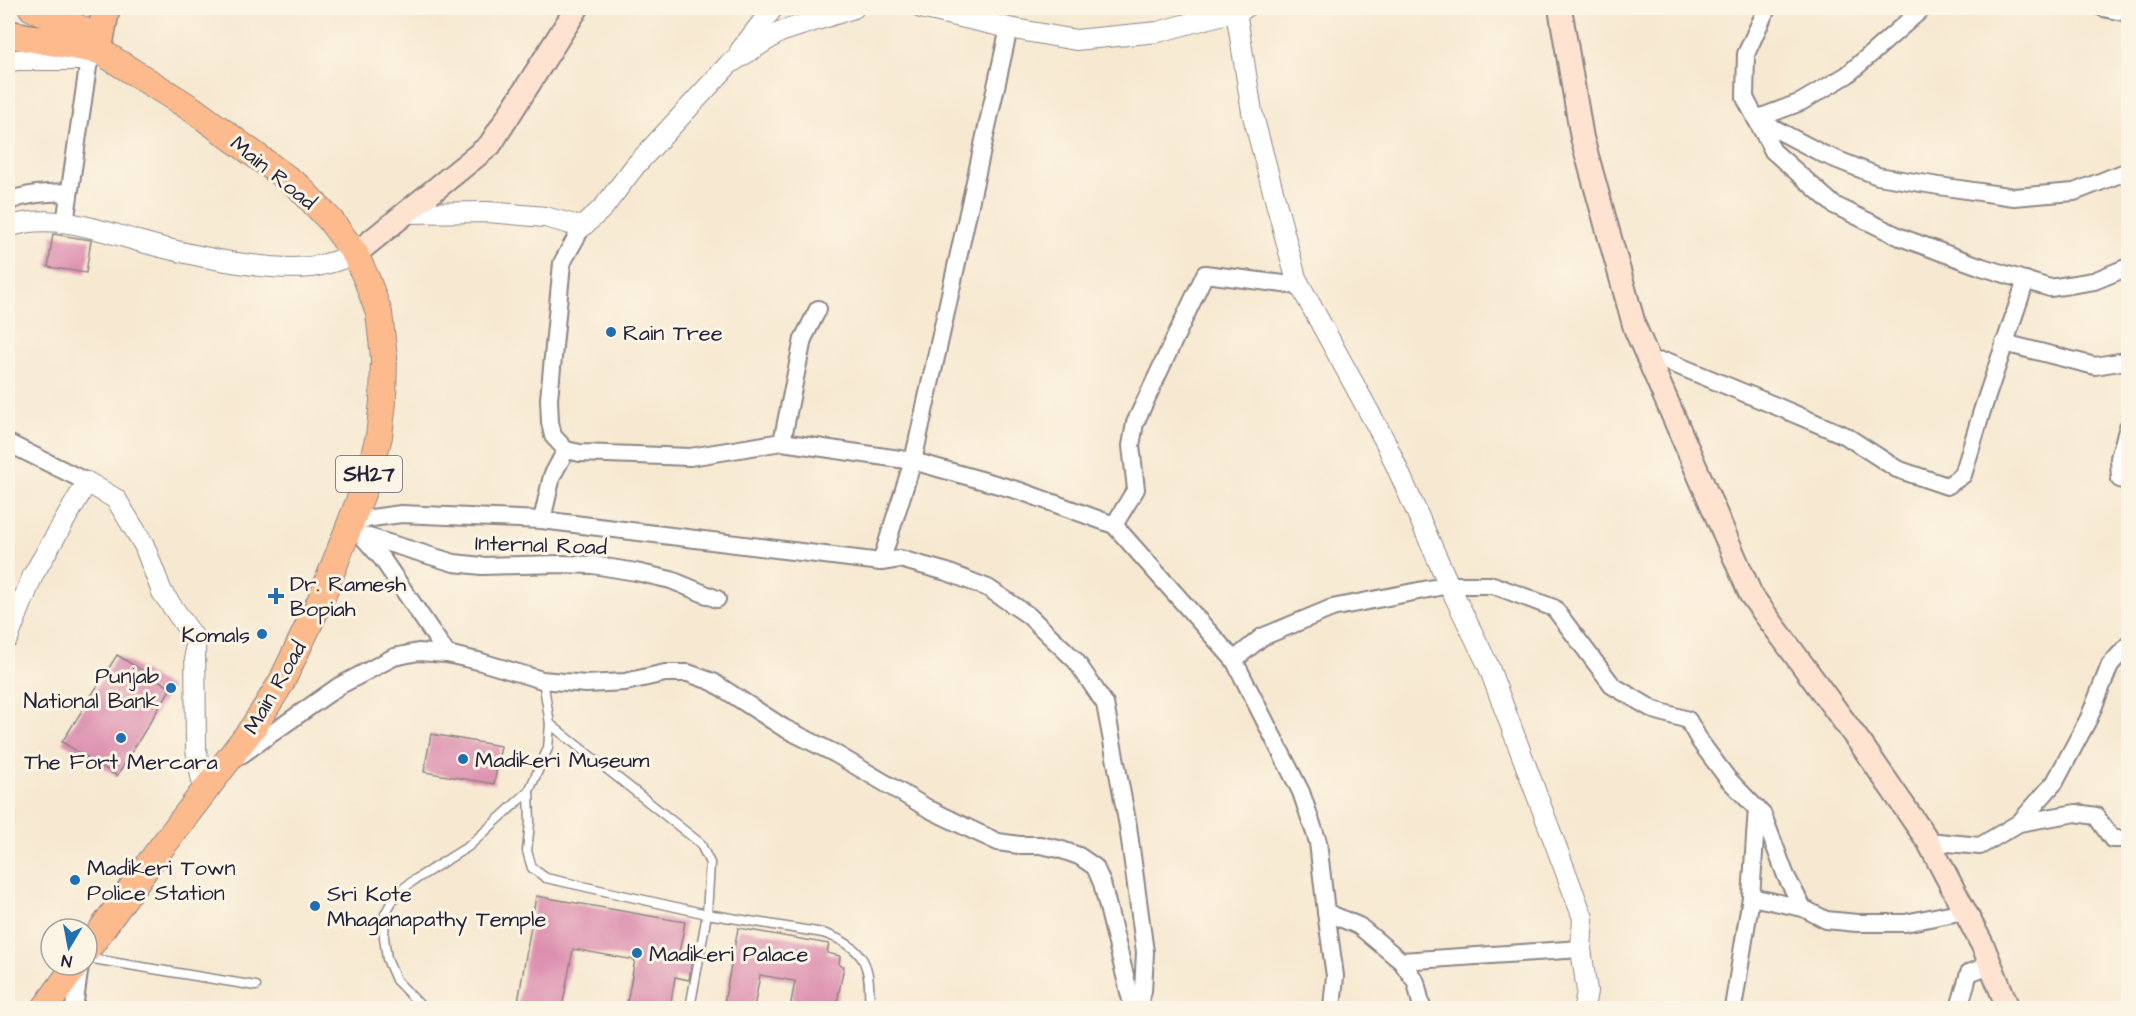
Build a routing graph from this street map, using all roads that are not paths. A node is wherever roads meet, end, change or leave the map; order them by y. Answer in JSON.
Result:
{"nodes":[{"id":1,"x":32,"y":8,"type":"edge"},
{"id":2,"x":106,"y":8,"type":"edge"},
{"id":3,"x":577,"y":8,"type":"edge"},
{"id":4,"x":773,"y":8,"type":"edge"},
{"id":5,"x":854,"y":8,"type":"edge"},
{"id":6,"x":921,"y":8,"type":"edge"},
{"id":7,"x":1560,"y":8,"type":"edge"},
{"id":8,"x":1767,"y":8,"type":"edge"},
{"id":9,"x":1923,"y":8,"type":"edge"},
{"id":10,"x":2103,"y":8,"type":"edge"},
{"id":11,"x":1240,"y":9,"type":"edge"},
{"id":12,"x":966,"y":12,"type":"edge"},
{"id":13,"x":2128,"y":13,"type":"edge"},
{"id":14,"x":1009,"y":28,"type":"junction"},
{"id":15,"x":8,"y":34,"type":"edge"},
{"id":16,"x":93,"y":55,"type":"junction"},
{"id":17,"x":8,"y":62,"type":"edge"},
{"id":18,"x":729,"y":64,"type":"junction"},
{"id":19,"x":1756,"y":119,"type":"junction"},
{"id":20,"x":2128,"y":171,"type":"edge"},
{"id":21,"x":69,"y":192,"type":"junction"},
{"id":22,"x":8,"y":202,"type":"edge"},
{"id":23,"x":405,"y":213,"type":"junction"},
{"id":24,"x":65,"y":223,"type":"junction"},
{"id":25,"x":8,"y":227,"type":"edge"},
{"id":26,"x":582,"y":227,"type":"junction"},
{"id":27,"x":355,"y":254,"type":"junction"},
{"id":28,"x":2128,"y":267,"type":"edge"},
{"id":29,"x":2026,"y":280,"type":"junction"},
{"id":30,"x":1299,"y":286,"type":"junction"},
{"id":31,"x":818,"y":309,"type":"dead end"},
{"id":32,"x":2004,"y":343,"type":"junction"},
{"id":33,"x":1649,"y":361,"type":"junction"},
{"id":34,"x":2128,"y":362,"type":"edge"},
{"id":35,"x":2128,"y":427,"type":"edge"},
{"id":36,"x":782,"y":442,"type":"junction"},
{"id":37,"x":8,"y":443,"type":"edge"},
{"id":38,"x":566,"y":450,"type":"junction"},
{"id":39,"x":913,"y":461,"type":"junction"},
{"id":40,"x":87,"y":482,"type":"junction"},
{"id":41,"x":2128,"y":482,"type":"edge"},
{"id":42,"x":542,"y":520,"type":"junction"},
{"id":43,"x":1114,"y":525,"type":"junction"},
{"id":44,"x":356,"y":528,"type":"junction"},
{"id":45,"x":881,"y":562,"type":"junction"},
{"id":46,"x":1449,"y":585,"type":"junction"},
{"id":47,"x":717,"y":599,"type":"dead end"},
{"id":48,"x":8,"y":638,"type":"edge"},
{"id":49,"x":2128,"y":645,"type":"edge"},
{"id":50,"x":447,"y":654,"type":"junction"},
{"id":51,"x":1234,"y":660,"type":"junction"},
{"id":52,"x":543,"y":680,"type":"junction"},
{"id":53,"x":550,"y":724,"type":"junction"},
{"id":54,"x":221,"y":770,"type":"junction"},
{"id":55,"x":529,"y":791,"type":"junction"},
{"id":56,"x":204,"y":792,"type":"junction"},
{"id":57,"x":1757,"y":808,"type":"junction"},
{"id":58,"x":2019,"y":822,"type":"junction"},
{"id":59,"x":2128,"y":839,"type":"edge"},
{"id":60,"x":1928,"y":841,"type":"junction"},
{"id":61,"x":1751,"y":897,"type":"junction"},
{"id":62,"x":1803,"y":908,"type":"junction"},
{"id":63,"x":1964,"y":911,"type":"junction"},
{"id":64,"x":1326,"y":912,"type":"junction"},
{"id":65,"x":707,"y":914,"type":"junction"},
{"id":66,"x":99,"y":934,"type":"edge"},
{"id":67,"x":1581,"y":949,"type":"junction"},
{"id":68,"x":99,"y":960,"type":"edge"},
{"id":69,"x":1401,"y":961,"type":"junction"},
{"id":70,"x":1990,"y":965,"type":"junction"},
{"id":71,"x":69,"y":977,"type":"edge"},
{"id":72,"x":77,"y":977,"type":"edge"},
{"id":73,"x":256,"y":986,"type":"dead end"},
{"id":74,"x":45,"y":1008,"type":"edge"},
{"id":75,"x":74,"y":1008,"type":"edge"},
{"id":76,"x":423,"y":1008,"type":"edge"},
{"id":77,"x":690,"y":1008,"type":"edge"},
{"id":78,"x":869,"y":1008,"type":"edge"},
{"id":79,"x":1133,"y":1008,"type":"edge"},
{"id":80,"x":1138,"y":1008,"type":"edge"},
{"id":81,"x":1332,"y":1008,"type":"edge"},
{"id":82,"x":1422,"y":1008,"type":"edge"},
{"id":83,"x":1584,"y":1008,"type":"edge"},
{"id":84,"x":1732,"y":1008,"type":"edge"},
{"id":85,"x":1959,"y":1008,"type":"edge"},
{"id":86,"x":2007,"y":1008,"type":"edge"}],
"edges":[{"from":1,"to":16,"type":"main road","number":"SH27"},
{"from":2,"to":16,"type":"highway"},
{"from":3,"to":23,"type":"main road"},
{"from":4,"to":18,"type":"street"},
{"from":5,"to":18,"type":"street"},
{"from":6,"to":12,"type":"street"},
{"from":7,"to":33,"type":"main road"},
{"from":8,"to":19,"type":"street"},
{"from":9,"to":19,"type":"street"},
{"from":10,"to":13,"type":"street"},
{"from":11,"to":14,"type":"street"},
{"from":11,"to":30,"type":"street"},
{"from":12,"to":14,"type":"street"},
{"from":14,"to":39,"type":"street"},
{"from":15,"to":16,"type":"highway"},
{"from":16,"to":17,"type":"street"},
{"from":16,"to":21,"type":"street"},
{"from":16,"to":27,"type":"main road","name":"Main Road","number":"SH27"},
{"from":18,"to":26,"type":"street"},
{"from":19,"to":20,"type":"street"},
{"from":19,"to":29,"type":"street"},
{"from":21,"to":22,"type":"street"},
{"from":21,"to":24,"type":"street"},
{"from":23,"to":26,"type":"street"},
{"from":23,"to":27,"type":"main road"},
{"from":24,"to":25,"type":"street"},
{"from":24,"to":27,"type":"street"},
{"from":26,"to":38,"type":"street"},
{"from":27,"to":44,"type":"main road","name":"Main Road","number":"SH27"},
{"from":28,"to":29,"type":"street"},
{"from":29,"to":32,"type":"street"},
{"from":30,"to":43,"type":"street"},
{"from":30,"to":46,"type":"street"},
{"from":31,"to":36,"type":"street"},
{"from":32,"to":33,"type":"street"},
{"from":32,"to":34,"type":"street"},
{"from":33,"to":60,"type":"main road"},
{"from":35,"to":41,"type":"street"},
{"from":36,"to":38,"type":"street"},
{"from":36,"to":39,"type":"street"},
{"from":37,"to":40,"type":"street"},
{"from":38,"to":42,"type":"street"},
{"from":39,"to":43,"type":"street"},
{"from":39,"to":45,"type":"street"},
{"from":40,"to":48,"type":"street"},
{"from":40,"to":56,"type":"street"},
{"from":42,"to":44,"type":"street"},
{"from":42,"to":45,"type":"street"},
{"from":43,"to":51,"type":"street"},
{"from":44,"to":47,"type":"street","name":"Internal Road"},
{"from":44,"to":50,"type":"street"},
{"from":44,"to":54,"type":"main road","name":"Main Road","number":"SH27"},
{"from":45,"to":80,"type":"street"},
{"from":46,"to":51,"type":"street"},
{"from":46,"to":57,"type":"street"},
{"from":46,"to":67,"type":"street"},
{"from":49,"to":58,"type":"street"},
{"from":50,"to":52,"type":"street"},
{"from":50,"to":54,"type":"street"},
{"from":51,"to":64,"type":"street"},
{"from":52,"to":53,"type":"lane"},
{"from":52,"to":79,"type":"street"},
{"from":53,"to":55,"type":"lane"},
{"from":53,"to":65,"type":"lane"},
{"from":54,"to":56,"type":"main road","name":"Main Road","number":"SH27"},
{"from":55,"to":65,"type":"lane"},
{"from":55,"to":76,"type":"lane"},
{"from":56,"to":66,"type":"main road","name":"Main Road","number":"SH27"},
{"from":57,"to":61,"type":"street"},
{"from":57,"to":62,"type":"street"},
{"from":58,"to":59,"type":"street"},
{"from":58,"to":60,"type":"street"},
{"from":60,"to":63,"type":"main road"},
{"from":61,"to":62,"type":"street"},
{"from":61,"to":84,"type":"street"},
{"from":62,"to":63,"type":"street"},
{"from":63,"to":70,"type":"main road"},
{"from":64,"to":69,"type":"street"},
{"from":64,"to":81,"type":"street"},
{"from":65,"to":77,"type":"lane"},
{"from":65,"to":78,"type":"lane"},
{"from":67,"to":69,"type":"street"},
{"from":67,"to":83,"type":"street"},
{"from":68,"to":73,"type":"lane"},
{"from":69,"to":82,"type":"street"},
{"from":70,"to":85,"type":"street"},
{"from":70,"to":86,"type":"main road"},
{"from":71,"to":74,"type":"main road"},
{"from":72,"to":75,"type":"street"}]}
